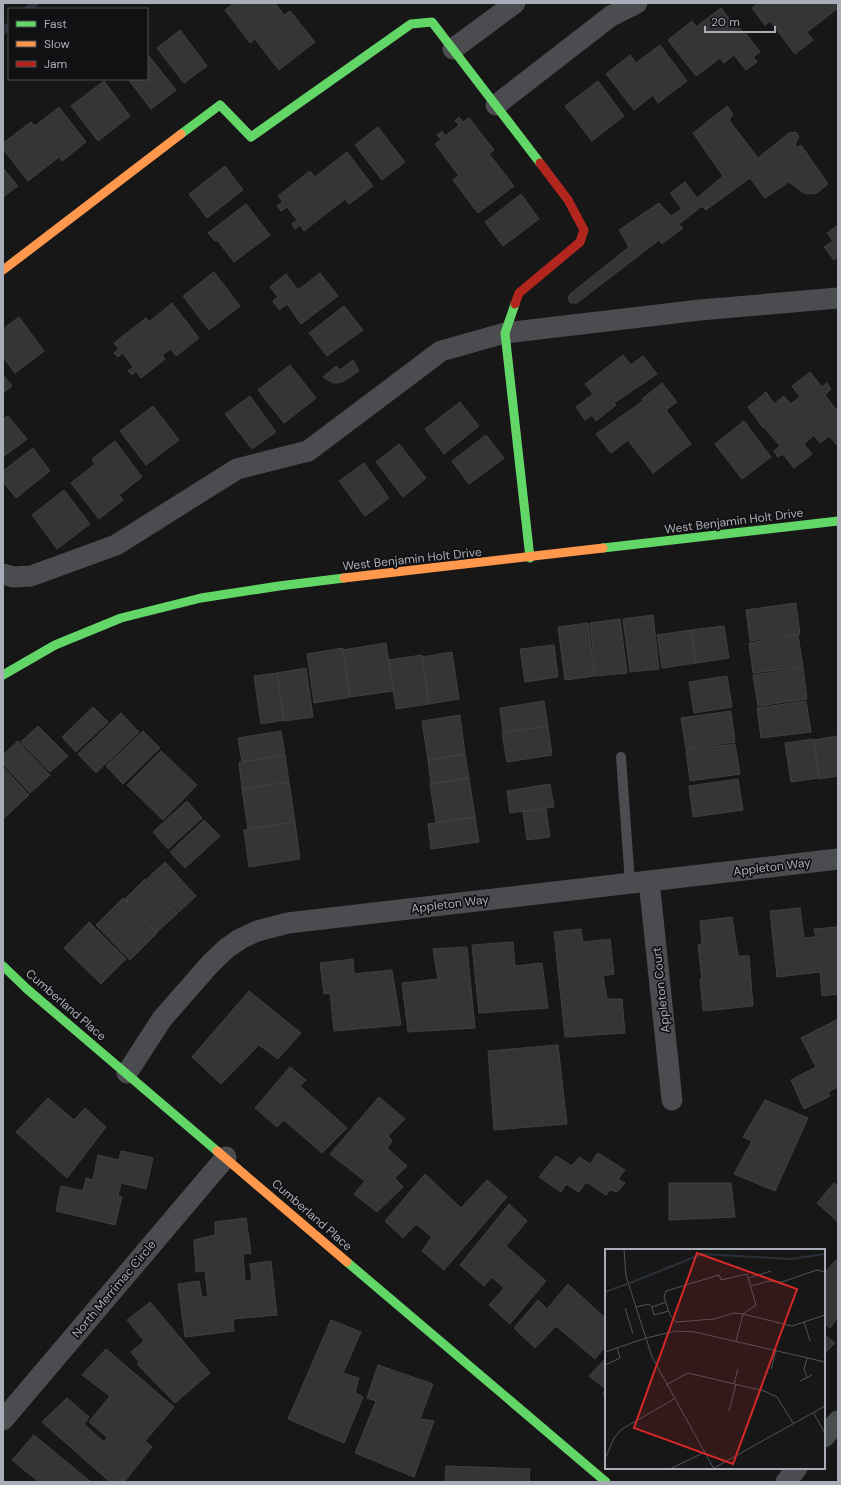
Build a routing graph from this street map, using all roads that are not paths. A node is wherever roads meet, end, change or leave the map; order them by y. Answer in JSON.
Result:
{"nodes":[{"id":1,"x":515,"y":3,"type":"edge"},
{"id":2,"x":637,"y":3,"type":"edge"},
{"id":3,"x":453,"y":49,"type":"junction"},
{"id":4,"x":496,"y":105,"type":"junction"},
{"id":5,"x":3,"y":270,"type":"edge"},
{"id":6,"x":838,"y":298,"type":"edge"},
{"id":7,"x":504,"y":333,"type":"junction"},
{"id":8,"x":838,"y":521,"type":"edge"},
{"id":9,"x":530,"y":558,"type":"junction"},
{"id":10,"x":3,"y":574,"type":"edge"},
{"id":11,"x":3,"y":674,"type":"edge"},
{"id":12,"x":621,"y":757,"type":"dead end"},
{"id":13,"x":838,"y":859,"type":"edge"},
{"id":14,"x":640,"y":882,"type":"junction"},
{"id":15,"x":3,"y":966,"type":"edge"},
{"id":16,"x":127,"y":1073,"type":"junction"},
{"id":17,"x":672,"y":1100,"type":"dead end"},
{"id":18,"x":226,"y":1157,"type":"junction"},
{"id":19,"x":3,"y":1420,"type":"edge"},
{"id":20,"x":838,"y":1421,"type":"edge"},
{"id":21,"x":825,"y":1436,"type":"edge"},
{"id":22,"x":797,"y":1469,"type":"edge"},
{"id":23,"x":599,"y":1480,"type":"edge"},
{"id":24,"x":786,"y":1482,"type":"edge"}],
"edges":[{"from":1,"to":3,"type":"street"},
{"from":2,"to":4,"type":"street"},
{"from":3,"to":4,"type":"street"},
{"from":3,"to":5,"type":"street"},
{"from":4,"to":7,"type":"street"},
{"from":6,"to":7,"type":"street"},
{"from":7,"to":9,"type":"street"},
{"from":7,"to":10,"type":"street"},
{"from":8,"to":9,"type":"street","name":"West Benjamin Holt Drive"},
{"from":9,"to":11,"type":"street","name":"West Benjamin Holt Drive"},
{"from":12,"to":14,"type":"lane"},
{"from":13,"to":14,"type":"street","name":"Appleton Way"},
{"from":14,"to":16,"type":"street","name":"Appleton Way"},
{"from":14,"to":17,"type":"street","name":"Appleton Court"},
{"from":15,"to":16,"type":"street","name":"Cumberland Place"},
{"from":16,"to":18,"type":"street","name":"Cumberland Place"},
{"from":18,"to":19,"type":"street","name":"North Merrimac Circle"},
{"from":18,"to":23,"type":"street","name":"Cumberland Place"},
{"from":20,"to":21,"type":"street"},
{"from":22,"to":24,"type":"street"}]}
